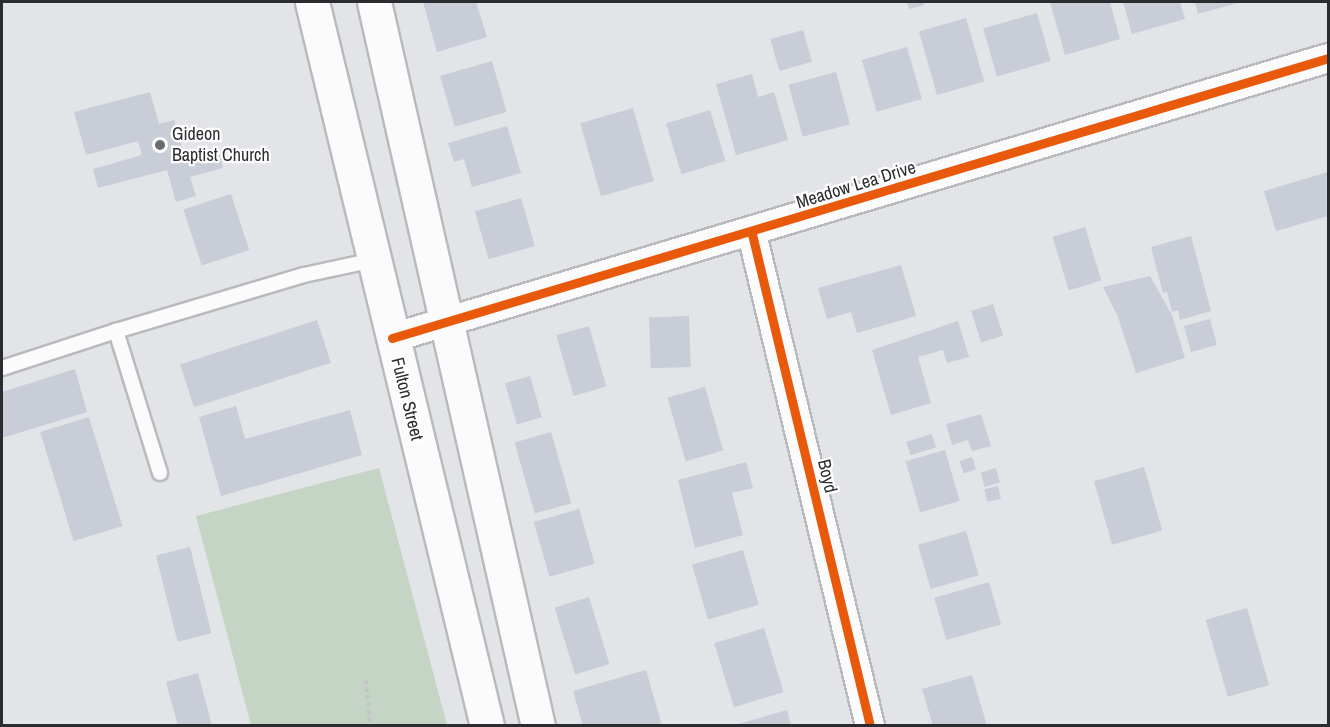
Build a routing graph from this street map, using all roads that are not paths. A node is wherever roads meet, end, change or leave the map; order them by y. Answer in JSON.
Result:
{"nodes":[{"id":1,"x":312,"y":2,"type":"edge"},
{"id":2,"x":374,"y":2,"type":"edge"},
{"id":3,"x":1329,"y":58,"type":"edge"},
{"id":4,"x":752,"y":234,"type":"junction"},
{"id":5,"x":374,"y":260,"type":"junction"},
{"id":6,"x":447,"y":323,"type":"junction"},
{"id":7,"x":116,"y":331,"type":"junction"},
{"id":8,"x":392,"y":338,"type":"junction"},
{"id":9,"x":2,"y":368,"type":"edge"},
{"id":10,"x":160,"y":473,"type":"dead end"},
{"id":11,"x":487,"y":726,"type":"edge"},
{"id":12,"x":538,"y":726,"type":"edge"},
{"id":13,"x":870,"y":726,"type":"edge"}],
"edges":[{"from":1,"to":5,"type":"main road","name":"Fulton Street"},
{"from":2,"to":6,"type":"main road"},
{"from":3,"to":4,"type":"street","name":"Meadow Lea Drive"},
{"from":4,"to":6,"type":"street","name":"Meadow Lea Drive"},
{"from":4,"to":13,"type":"street","name":"Boyd"},
{"from":5,"to":7,"type":"lane"},
{"from":5,"to":8,"type":"main road","name":"Fulton Street"},
{"from":6,"to":8,"type":"street","name":"Meadow Lea Drive"},
{"from":6,"to":12,"type":"main road"},
{"from":7,"to":9,"type":"lane"},
{"from":7,"to":10,"type":"lane"},
{"from":8,"to":11,"type":"main road","name":"Fulton Street"}]}
